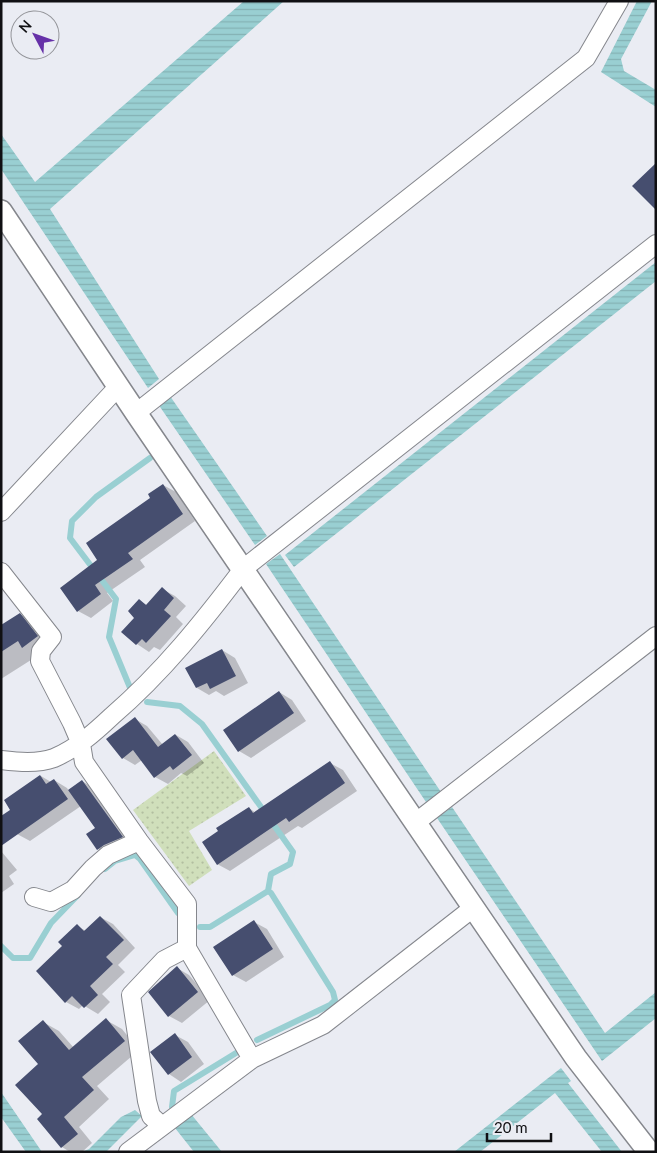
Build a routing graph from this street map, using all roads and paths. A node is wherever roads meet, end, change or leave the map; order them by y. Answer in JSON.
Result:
{"nodes":[{"id":1,"x":619,"y":1,"type":"edge"},
{"id":2,"x":1,"y":211,"type":"edge"},
{"id":3,"x":656,"y":244,"type":"edge"},
{"id":4,"x":118,"y":387,"type":"junction"},
{"id":5,"x":136,"y":413,"type":"junction"},
{"id":6,"x":1,"y":512,"type":"edge"},
{"id":7,"x":243,"y":569,"type":"junction"},
{"id":8,"x":1,"y":572,"type":"edge"},
{"id":9,"x":656,"y":636,"type":"edge"},
{"id":10,"x":81,"y":744,"type":"junction"},
{"id":11,"x":1,"y":760,"type":"edge"},
{"id":12,"x":415,"y":823,"type":"junction"},
{"id":13,"x":139,"y":841,"type":"junction"},
{"id":14,"x":34,"y":897,"type":"dead end"},
{"id":15,"x":473,"y":908,"type":"junction"},
{"id":16,"x":187,"y":948,"type":"junction"},
{"id":17,"x":252,"y":1059,"type":"junction"},
{"id":18,"x":162,"y":1126,"type":"junction"},
{"id":19,"x":128,"y":1152,"type":"edge"},
{"id":20,"x":649,"y":1152,"type":"edge"}],
"edges":[{"from":1,"to":5,"type":"street"},
{"from":2,"to":4,"type":"street"},
{"from":3,"to":7,"type":"street"},
{"from":4,"to":5,"type":"street"},
{"from":4,"to":6,"type":"street"},
{"from":5,"to":7,"type":"street"},
{"from":7,"to":10,"type":"street"},
{"from":7,"to":12,"type":"street"},
{"from":8,"to":10,"type":"street"},
{"from":9,"to":12,"type":"street"},
{"from":10,"to":11,"type":"street"},
{"from":10,"to":13,"type":"street"},
{"from":12,"to":15,"type":"street"},
{"from":13,"to":14,"type":"street"},
{"from":13,"to":16,"type":"street"},
{"from":15,"to":17,"type":"street"},
{"from":15,"to":20,"type":"street"},
{"from":16,"to":17,"type":"street"},
{"from":16,"to":18,"type":"street"},
{"from":17,"to":18,"type":"street"},
{"from":18,"to":19,"type":"street"}]}
